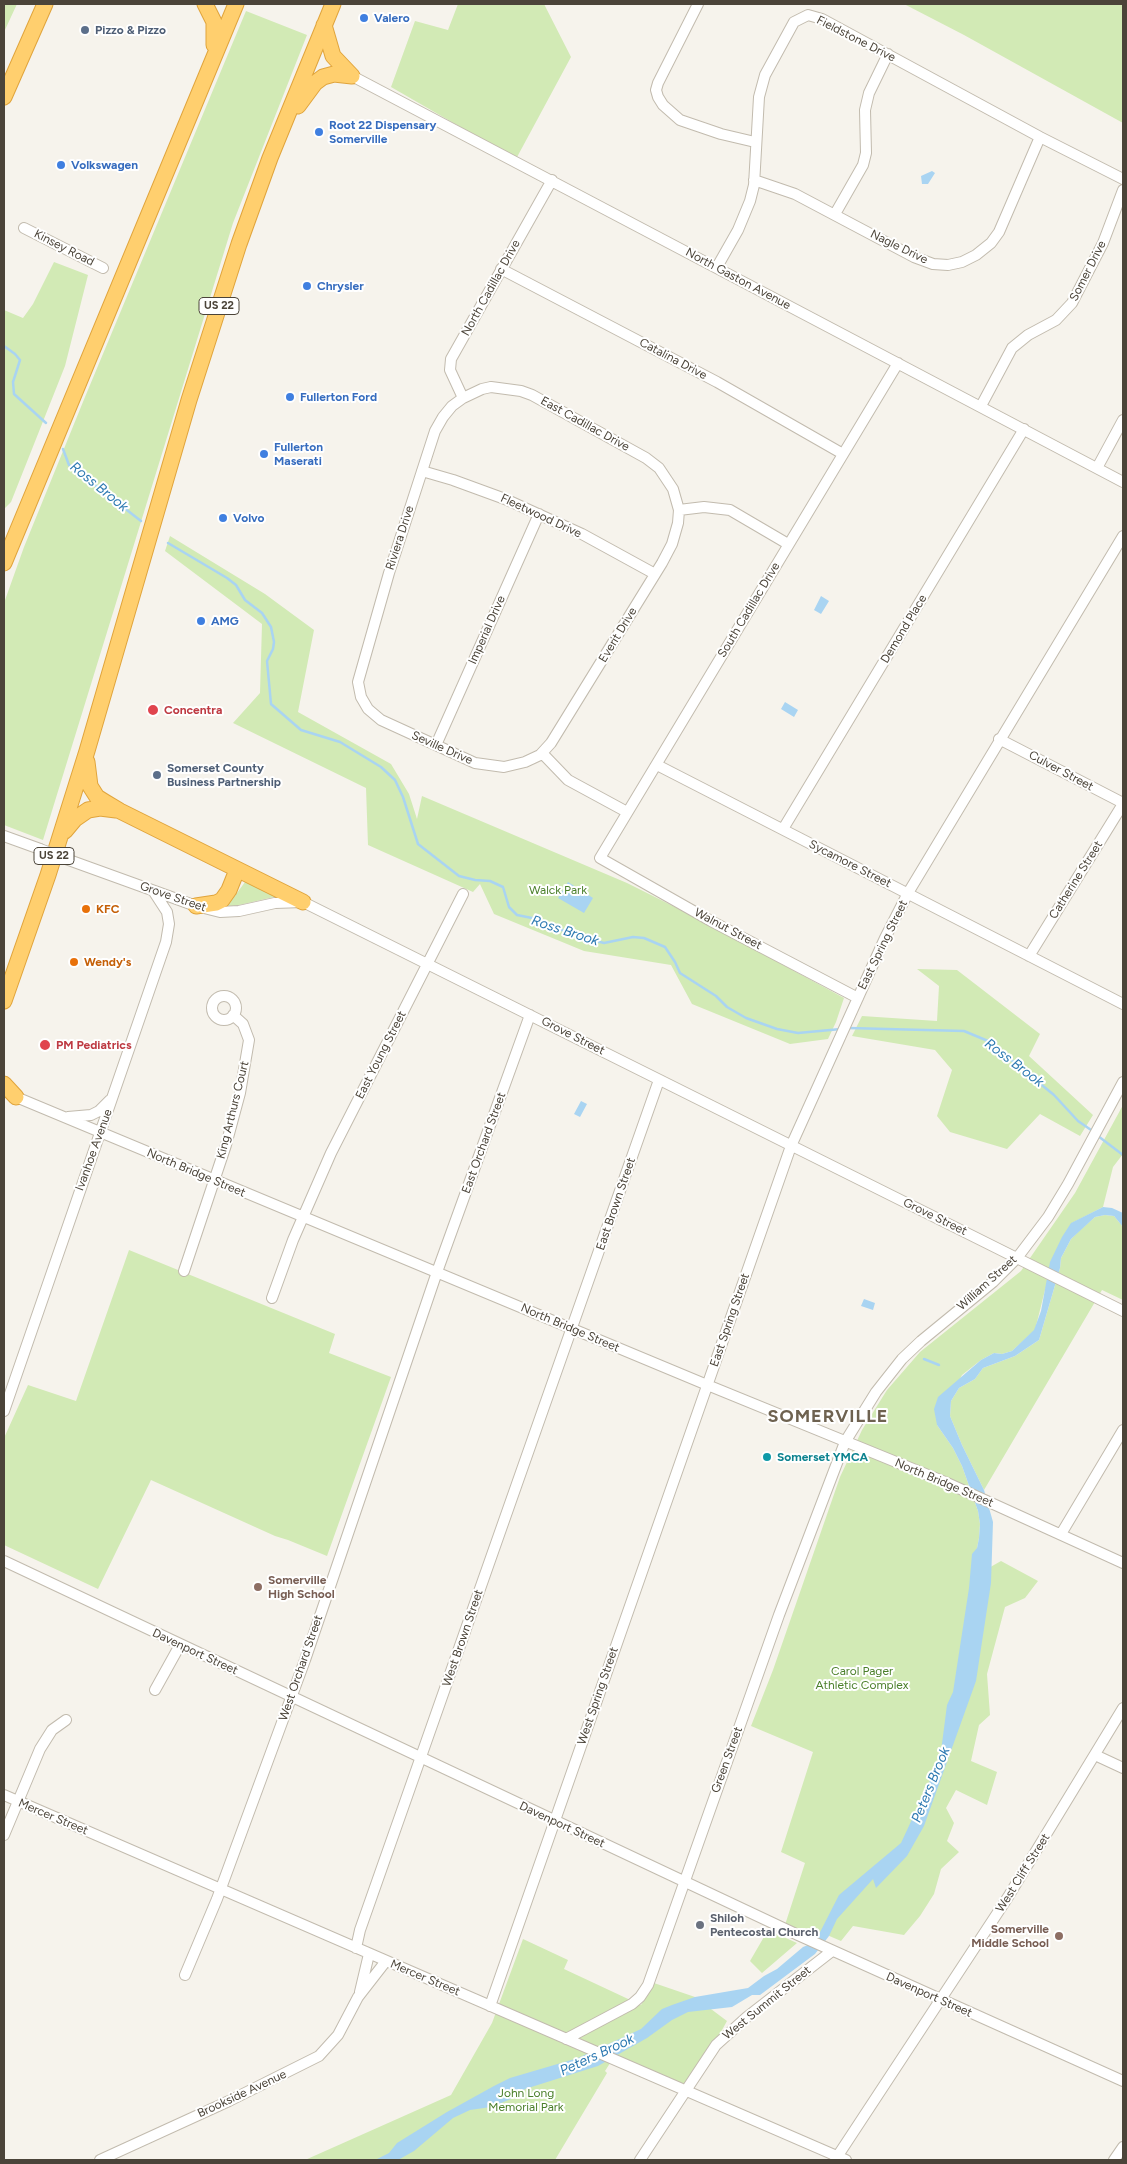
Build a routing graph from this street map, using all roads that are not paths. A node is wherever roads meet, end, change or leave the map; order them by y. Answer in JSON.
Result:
{"nodes":[{"id":1,"x":45,"y":4,"type":"edge"},
{"id":2,"x":205,"y":4,"type":"edge"},
{"id":3,"x":236,"y":4,"type":"edge"},
{"id":4,"x":332,"y":4,"type":"edge"},
{"id":5,"x":698,"y":4,"type":"edge"},
{"id":6,"x":324,"y":26,"type":"junction"},
{"id":7,"x":888,"y":54,"type":"junction"},
{"id":8,"x":210,"y":64,"type":"junction"},
{"id":9,"x":352,"y":76,"type":"junction"},
{"id":10,"x":4,"y":97,"type":"edge"},
{"id":11,"x":282,"y":128,"type":"junction"},
{"id":12,"x":1040,"y":137,"type":"junction"},
{"id":13,"x":755,"y":142,"type":"junction"},
{"id":14,"x":1123,"y":179,"type":"edge"},
{"id":15,"x":552,"y":180,"type":"junction"},
{"id":16,"x":754,"y":180,"type":"junction"},
{"id":17,"x":1123,"y":190,"type":"edge"},
{"id":18,"x":835,"y":214,"type":"junction"},
{"id":19,"x":24,"y":228,"type":"dead end"},
{"id":20,"x":717,"y":267,"type":"junction"},
{"id":21,"x":103,"y":268,"type":"dead end"},
{"id":22,"x":501,"y":269,"type":"junction"},
{"id":23,"x":898,"y":363,"type":"junction"},
{"id":24,"x":463,"y":398,"type":"junction"},
{"id":25,"x":982,"y":406,"type":"junction"},
{"id":26,"x":1123,"y":420,"type":"edge"},
{"id":27,"x":1024,"y":429,"type":"junction"},
{"id":28,"x":843,"y":454,"type":"junction"},
{"id":29,"x":1097,"y":468,"type":"junction"},
{"id":30,"x":422,"y":471,"type":"junction"},
{"id":31,"x":1123,"y":482,"type":"edge"},
{"id":32,"x":679,"y":510,"type":"junction"},
{"id":33,"x":539,"y":514,"type":"junction"},
{"id":34,"x":1123,"y":536,"type":"edge"},
{"id":35,"x":788,"y":544,"type":"junction"},
{"id":36,"x":4,"y":562,"type":"edge"},
{"id":37,"x":655,"y":574,"type":"junction"},
{"id":38,"x":359,"y":689,"type":"joint"},
{"id":39,"x":999,"y":738,"type":"junction"},
{"id":40,"x":436,"y":745,"type":"junction"},
{"id":41,"x":87,"y":751,"type":"junction"},
{"id":42,"x":542,"y":753,"type":"junction"},
{"id":43,"x":657,"y":765,"type":"junction"},
{"id":44,"x":1123,"y":804,"type":"edge"},
{"id":45,"x":120,"y":811,"type":"junction"},
{"id":46,"x":627,"y":812,"type":"junction"},
{"id":47,"x":783,"y":829,"type":"junction"},
{"id":48,"x":4,"y":836,"type":"edge"},
{"id":49,"x":61,"y":836,"type":"junction"},
{"id":50,"x":600,"y":858,"type":"joint"},
{"id":51,"x":237,"y":870,"type":"junction"},
{"id":52,"x":153,"y":890,"type":"junction"},
{"id":53,"x":908,"y":893,"type":"junction"},
{"id":54,"x":463,"y":894,"type":"dead end"},
{"id":55,"x":303,"y":902,"type":"junction"},
{"id":56,"x":196,"y":906,"type":"junction"},
{"id":57,"x":1029,"y":956,"type":"junction"},
{"id":58,"x":428,"y":964,"type":"junction"},
{"id":59,"x":858,"y":998,"type":"junction"},
{"id":60,"x":4,"y":1001,"type":"edge"},
{"id":61,"x":1123,"y":1004,"type":"edge"},
{"id":62,"x":530,"y":1014,"type":"junction"},
{"id":63,"x":233,"y":1015,"type":"dead end"},
{"id":64,"x":659,"y":1080,"type":"junction"},
{"id":65,"x":1123,"y":1082,"type":"edge"},
{"id":66,"x":4,"y":1084,"type":"edge"},
{"id":67,"x":114,"y":1095,"type":"junction"},
{"id":68,"x":10,"y":1097,"type":"edge"},
{"id":69,"x":62,"y":1117,"type":"junction"},
{"id":70,"x":99,"y":1133,"type":"junction"},
{"id":71,"x":791,"y":1146,"type":"junction"},
{"id":72,"x":214,"y":1180,"type":"junction"},
{"id":73,"x":302,"y":1217,"type":"junction"},
{"id":74,"x":1017,"y":1258,"type":"junction"},
{"id":75,"x":184,"y":1271,"type":"dead end"},
{"id":76,"x":437,"y":1272,"type":"junction"},
{"id":77,"x":272,"y":1298,"type":"dead end"},
{"id":78,"x":1123,"y":1311,"type":"edge"},
{"id":79,"x":571,"y":1329,"type":"junction"},
{"id":80,"x":707,"y":1385,"type":"junction"},
{"id":81,"x":4,"y":1411,"type":"edge"},
{"id":82,"x":1123,"y":1430,"type":"edge"},
{"id":83,"x":845,"y":1442,"type":"junction"},
{"id":84,"x":1061,"y":1534,"type":"junction"},
{"id":85,"x":4,"y":1561,"type":"edge"},
{"id":86,"x":1123,"y":1563,"type":"edge"},
{"id":87,"x":180,"y":1645,"type":"junction"},
{"id":88,"x":155,"y":1690,"type":"dead end"},
{"id":89,"x":291,"y":1698,"type":"junction"},
{"id":90,"x":1123,"y":1708,"type":"edge"},
{"id":91,"x":66,"y":1720,"type":"dead end"},
{"id":92,"x":1095,"y":1755,"type":"junction"},
{"id":93,"x":421,"y":1758,"type":"junction"},
{"id":94,"x":1123,"y":1768,"type":"edge"},
{"id":95,"x":4,"y":1795,"type":"edge"},
{"id":96,"x":18,"y":1801,"type":"junction"},
{"id":97,"x":555,"y":1821,"type":"junction"},
{"id":98,"x":4,"y":1835,"type":"edge"},
{"id":99,"x":685,"y":1882,"type":"junction"},
{"id":100,"x":221,"y":1889,"type":"junction"},
{"id":101,"x":356,"y":1948,"type":"junction"},
{"id":102,"x":828,"y":1949,"type":"junction"},
{"id":103,"x":369,"y":1954,"type":"junction"},
{"id":104,"x":386,"y":1961,"type":"junction"},
{"id":105,"x":184,"y":1975,"type":"dead end"},
{"id":106,"x":358,"y":1997,"type":"junction"},
{"id":107,"x":941,"y":2000,"type":"junction"},
{"id":108,"x":490,"y":2006,"type":"junction"},
{"id":109,"x":566,"y":2040,"type":"junction"},
{"id":110,"x":1123,"y":2081,"type":"edge"},
{"id":111,"x":685,"y":2091,"type":"junction"},
{"id":112,"x":1123,"y":2146,"type":"edge"},
{"id":113,"x":839,"y":2159,"type":"edge"},
{"id":114,"x":100,"y":2160,"type":"edge"},
{"id":115,"x":640,"y":2160,"type":"edge"},
{"id":116,"x":1114,"y":2160,"type":"edge"}],
"edges":[{"from":1,"to":10,"type":"highway"},
{"from":2,"to":8,"type":"highway"},
{"from":3,"to":8,"type":"highway"},
{"from":4,"to":6,"type":"highway","number":"US 22"},
{"from":5,"to":13,"type":"street"},
{"from":6,"to":9,"type":"highway"},
{"from":6,"to":11,"type":"highway","number":"US 22"},
{"from":7,"to":12,"type":"street","name":"Fieldstone Drive"},
{"from":7,"to":13,"type":"street","name":"Fieldstone Drive"},
{"from":7,"to":18,"type":"street"},
{"from":8,"to":36,"type":"highway"},
{"from":9,"to":11,"type":"highway"},
{"from":9,"to":15,"type":"street","name":"North Gaston Avenue"},
{"from":11,"to":41,"type":"highway","number":"US 22"},
{"from":12,"to":14,"type":"street","name":"Fieldstone Drive"},
{"from":12,"to":18,"type":"street","name":"Nagle Drive"},
{"from":13,"to":16,"type":"street","name":"Fieldstone Drive"},
{"from":15,"to":20,"type":"street","name":"North Gaston Avenue"},
{"from":15,"to":22,"type":"street","name":"North Cadillac Drive"},
{"from":16,"to":18,"type":"street","name":"Nagle Drive"},
{"from":16,"to":20,"type":"street","name":"Fieldstone Drive"},
{"from":17,"to":25,"type":"street","name":"Somer Drive"},
{"from":19,"to":21,"type":"street","name":"Kinsey Road"},
{"from":20,"to":23,"type":"street","name":"North Gaston Avenue"},
{"from":22,"to":24,"type":"street","name":"North Cadillac Drive"},
{"from":22,"to":28,"type":"street","name":"Catalina Drive"},
{"from":23,"to":25,"type":"street","name":"North Gaston Avenue"},
{"from":23,"to":28,"type":"street","name":"South Cadillac Drive"},
{"from":24,"to":30,"type":"street","name":"Riviera Drive"},
{"from":24,"to":32,"type":"street","name":"East Cadillac Drive"},
{"from":25,"to":27,"type":"street","name":"North Gaston Avenue"},
{"from":26,"to":29,"type":"street"},
{"from":27,"to":29,"type":"street","name":"North Gaston Avenue"},
{"from":27,"to":47,"type":"street","name":"Demond Place"},
{"from":28,"to":35,"type":"street","name":"South Cadillac Drive"},
{"from":29,"to":31,"type":"street","name":"North Gaston Avenue"},
{"from":30,"to":33,"type":"street","name":"Fleetwood Drive"},
{"from":30,"to":38,"type":"street","name":"Riviera Drive"},
{"from":32,"to":35,"type":"street"},
{"from":32,"to":37,"type":"street","name":"Everit Drive"},
{"from":33,"to":37,"type":"street","name":"Fleetwood Drive"},
{"from":33,"to":40,"type":"street","name":"Imperial Drive"},
{"from":34,"to":39,"type":"street","name":"East Spring Street"},
{"from":35,"to":43,"type":"street","name":"South Cadillac Drive"},
{"from":37,"to":42,"type":"street","name":"Everit Drive"},
{"from":38,"to":40,"type":"street","name":"Seville Drive"},
{"from":39,"to":44,"type":"street","name":"Culver Street"},
{"from":39,"to":53,"type":"street","name":"East Spring Street"},
{"from":40,"to":42,"type":"street","name":"Seville Drive"},
{"from":41,"to":45,"type":"highway"},
{"from":41,"to":49,"type":"highway","number":"US 22"},
{"from":42,"to":46,"type":"street"},
{"from":43,"to":46,"type":"street","name":"South Cadillac Drive"},
{"from":43,"to":47,"type":"street","name":"Sycamore Street"},
{"from":44,"to":57,"type":"street","name":"Catherine Street"},
{"from":45,"to":49,"type":"highway"},
{"from":45,"to":51,"type":"highway"},
{"from":46,"to":50,"type":"street","name":"South Cadillac Drive"},
{"from":47,"to":53,"type":"street","name":"Sycamore Street"},
{"from":48,"to":52,"type":"street","name":"Grove Street","bridge":true},
{"from":49,"to":60,"type":"highway","number":"US 22"},
{"from":50,"to":59,"type":"street","name":"Walnut Street"},
{"from":51,"to":55,"type":"highway"},
{"from":51,"to":56,"type":"highway"},
{"from":52,"to":56,"type":"street","name":"Grove Street"},
{"from":52,"to":67,"type":"street","name":"Ivanhoe Avenue"},
{"from":53,"to":57,"type":"street","name":"Sycamore Street"},
{"from":53,"to":59,"type":"street","name":"East Spring Street"},
{"from":54,"to":58,"type":"street","name":"East Young Street"},
{"from":55,"to":56,"type":"street","name":"Grove Street"},
{"from":55,"to":58,"type":"street","name":"Grove Street"},
{"from":57,"to":61,"type":"street","name":"Sycamore Street"},
{"from":58,"to":62,"type":"street","name":"Grove Street"},
{"from":58,"to":73,"type":"street","name":"East Young Street"},
{"from":59,"to":71,"type":"street","name":"East Spring Street"},
{"from":62,"to":64,"type":"street","name":"Grove Street"},
{"from":62,"to":76,"type":"street","name":"East Orchard Street"},
{"from":63,"to":72,"type":"street","name":"King Arthurs Court"},
{"from":64,"to":71,"type":"street","name":"Grove Street"},
{"from":64,"to":79,"type":"street","name":"East Brown Street"},
{"from":65,"to":74,"type":"street","name":"William Street"},
{"from":66,"to":68,"type":"highway"},
{"from":67,"to":69,"type":"street"},
{"from":67,"to":70,"type":"street","name":"Ivanhoe Avenue"},
{"from":68,"to":69,"type":"street","name":"North Bridge Street"},
{"from":69,"to":70,"type":"street","name":"North Bridge Street"},
{"from":70,"to":72,"type":"street","name":"North Bridge Street"},
{"from":70,"to":81,"type":"street","name":"Ivanhoe Avenue"},
{"from":71,"to":74,"type":"street","name":"Grove Street"},
{"from":71,"to":80,"type":"street","name":"East Spring Street"},
{"from":72,"to":73,"type":"street","name":"North Bridge Street"},
{"from":72,"to":75,"type":"street","name":"King Arthurs Court"},
{"from":73,"to":76,"type":"street","name":"North Bridge Street"},
{"from":73,"to":77,"type":"street","name":"East Young Street"},
{"from":74,"to":78,"type":"street","name":"Grove Street"},
{"from":74,"to":83,"type":"street","name":"William Street"},
{"from":76,"to":79,"type":"street","name":"North Bridge Street"},
{"from":76,"to":89,"type":"street","name":"West Orchard Street"},
{"from":79,"to":80,"type":"street","name":"North Bridge Street"},
{"from":79,"to":93,"type":"street","name":"West Brown Street"},
{"from":80,"to":83,"type":"street","name":"North Bridge Street"},
{"from":80,"to":97,"type":"street","name":"West Spring Street"},
{"from":82,"to":84,"type":"street"},
{"from":83,"to":84,"type":"street","name":"North Bridge Street"},
{"from":83,"to":99,"type":"street","name":"Green Street"},
{"from":84,"to":86,"type":"street","name":"North Bridge Street"},
{"from":85,"to":87,"type":"street","name":"Davenport Street"},
{"from":87,"to":88,"type":"street"},
{"from":87,"to":89,"type":"street","name":"Davenport Street"},
{"from":89,"to":93,"type":"street","name":"Davenport Street"},
{"from":89,"to":100,"type":"street","name":"West Orchard Street"},
{"from":90,"to":92,"type":"street","name":"West Cliff Street"},
{"from":91,"to":96,"type":"street"},
{"from":92,"to":94,"type":"street"},
{"from":92,"to":107,"type":"street","name":"West Cliff Street"},
{"from":93,"to":97,"type":"street","name":"Davenport Street"},
{"from":93,"to":101,"type":"street","name":"West Brown Street"},
{"from":95,"to":96,"type":"street","name":"Mercer Street"},
{"from":96,"to":98,"type":"street"},
{"from":96,"to":100,"type":"street","name":"Mercer Street"},
{"from":97,"to":99,"type":"street","name":"Davenport Street"},
{"from":97,"to":108,"type":"street","name":"West Spring Street"},
{"from":99,"to":102,"type":"street","name":"Davenport Street"},
{"from":99,"to":109,"type":"street","name":"Green Street"},
{"from":100,"to":101,"type":"street","name":"Mercer Street"},
{"from":100,"to":105,"type":"street","name":"West Orchard Street"},
{"from":101,"to":103,"type":"street","name":"Mercer Street"},
{"from":102,"to":107,"type":"street","name":"Davenport Street"},
{"from":102,"to":111,"type":"street","name":"West Summit Street"},
{"from":103,"to":104,"type":"street","name":"Mercer Street"},
{"from":103,"to":106,"type":"street","name":"Brookside Avenue"},
{"from":104,"to":106,"type":"street","name":"Brookside Avenue"},
{"from":104,"to":108,"type":"street","name":"Mercer Street"},
{"from":106,"to":114,"type":"street","name":"Brookside Avenue"},
{"from":107,"to":110,"type":"street","name":"Davenport Street"},
{"from":107,"to":113,"type":"street","name":"West Cliff Street"},
{"from":108,"to":109,"type":"street","name":"Mercer Street"},
{"from":109,"to":111,"type":"street","name":"Mercer Street"},
{"from":111,"to":113,"type":"street","name":"Mercer Street"},
{"from":111,"to":115,"type":"street","name":"West Summit Street"},
{"from":112,"to":116,"type":"street"}]}
